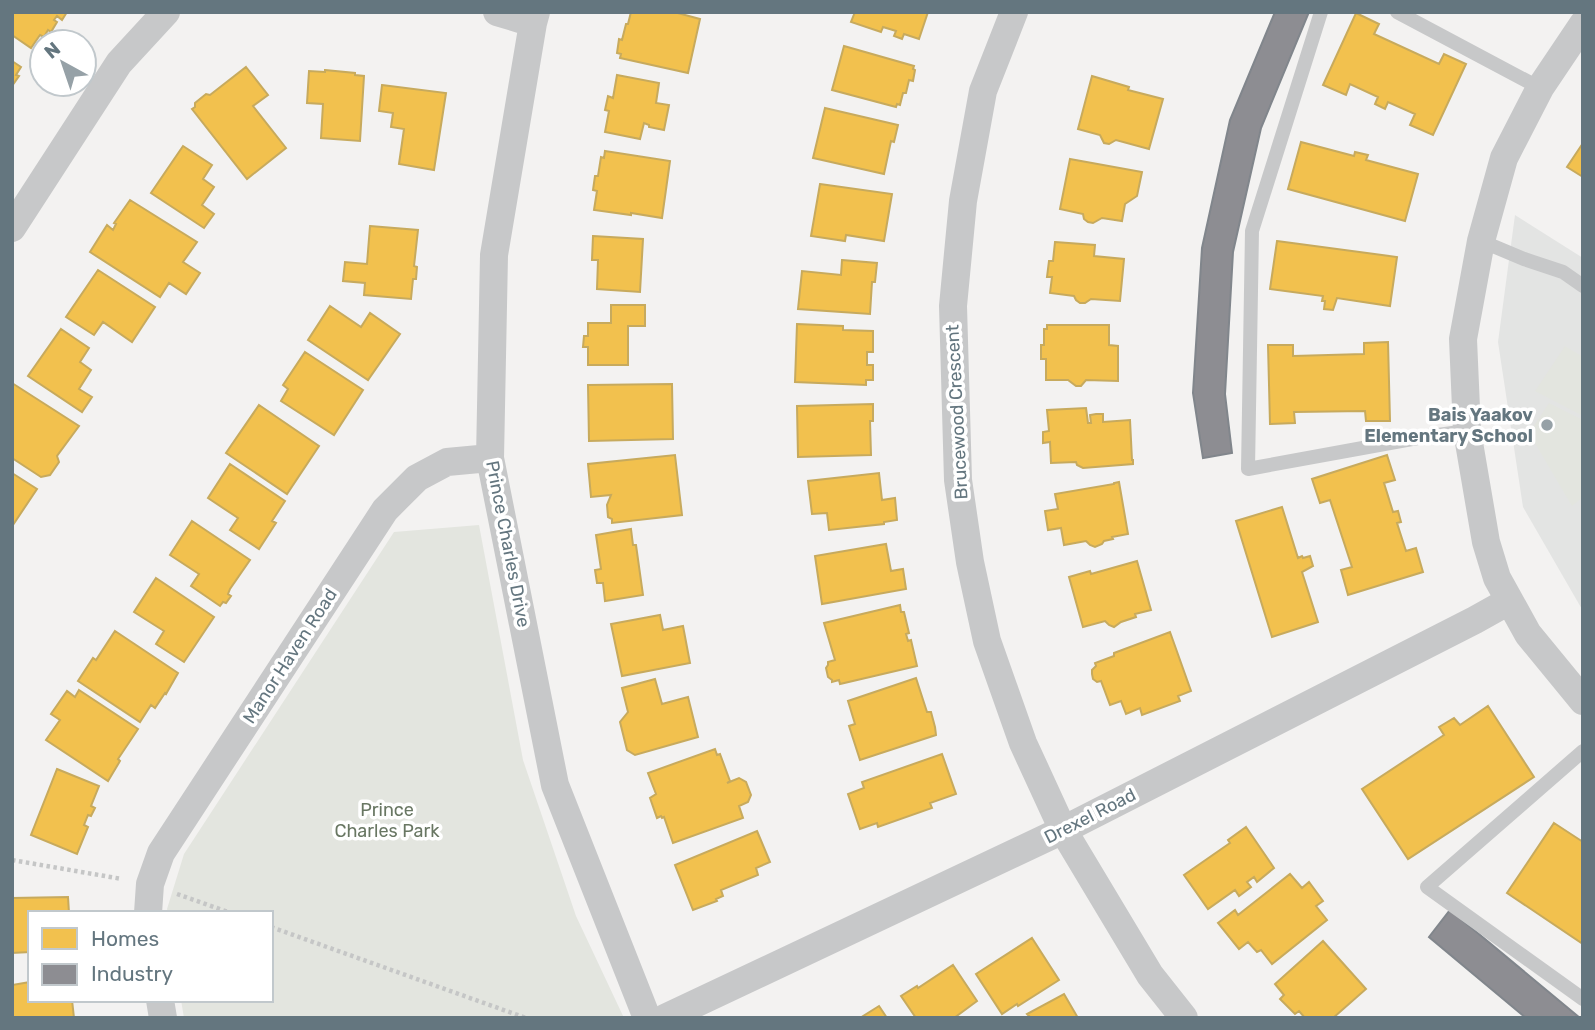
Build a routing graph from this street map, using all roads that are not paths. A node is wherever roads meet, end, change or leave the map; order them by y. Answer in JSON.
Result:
{"nodes":[{"id":1,"x":166,"y":12,"type":"edge"},
{"id":2,"x":497,"y":12,"type":"edge"},
{"id":3,"x":1014,"y":12,"type":"edge"},
{"id":4,"x":1321,"y":12,"type":"edge"},
{"id":5,"x":1397,"y":12,"type":"edge"},
{"id":6,"x":534,"y":17,"type":"edge"},
{"id":7,"x":1583,"y":24,"type":"edge"},
{"id":8,"x":1540,"y":88,"type":"junction"},
{"id":9,"x":12,"y":228,"type":"edge"},
{"id":10,"x":1481,"y":240,"type":"junction"},
{"id":11,"x":1583,"y":286,"type":"edge"},
{"id":12,"x":1467,"y":431,"type":"junction"},
{"id":13,"x":490,"y":458,"type":"junction"},
{"id":14,"x":1509,"y":601,"type":"junction"},
{"id":15,"x":1583,"y":701,"type":"edge"},
{"id":16,"x":1583,"y":751,"type":"edge"},
{"id":17,"x":1063,"y":830,"type":"junction"},
{"id":18,"x":148,"y":911,"type":"edge"},
{"id":19,"x":1583,"y":999,"type":"edge"},
{"id":20,"x":648,"y":1018,"type":"edge"},
{"id":21,"x":665,"y":1018,"type":"edge"},
{"id":22,"x":1184,"y":1018,"type":"edge"}],
"edges":[{"from":1,"to":9,"type":"street"},
{"from":2,"to":6,"type":"street"},
{"from":3,"to":17,"type":"street","name":"Brucewood Crescent"},
{"from":4,"to":12,"type":"lane"},
{"from":5,"to":8,"type":"lane"},
{"from":6,"to":13,"type":"street","name":"Prince Charles Drive"},
{"from":7,"to":8,"type":"street"},
{"from":8,"to":10,"type":"street"},
{"from":10,"to":11,"type":"lane"},
{"from":10,"to":12,"type":"street"},
{"from":12,"to":14,"type":"street"},
{"from":13,"to":18,"type":"street","name":"Manor Haven Road"},
{"from":13,"to":20,"type":"street","name":"Prince Charles Drive"},
{"from":14,"to":15,"type":"street"},
{"from":14,"to":17,"type":"street","name":"Drexel Road"},
{"from":16,"to":19,"type":"lane"},
{"from":17,"to":21,"type":"street","name":"Drexel Road"},
{"from":17,"to":22,"type":"street","name":"Brucewood Crescent"}]}
